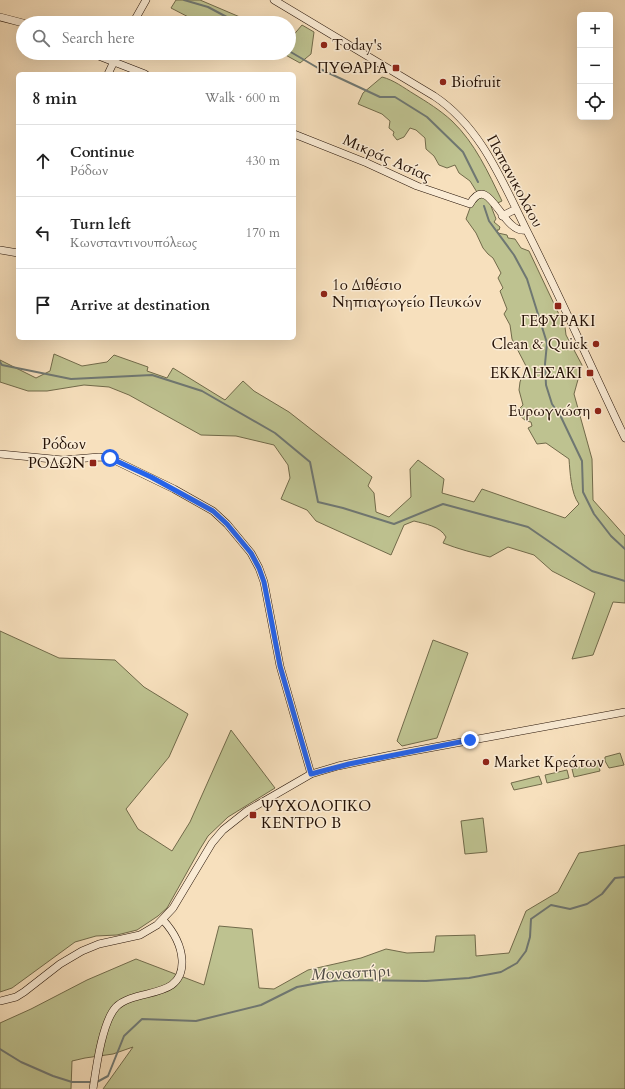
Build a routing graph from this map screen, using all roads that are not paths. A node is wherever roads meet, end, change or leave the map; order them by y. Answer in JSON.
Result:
{"nodes":[{"id":1,"x":146,"y":0,"type":"edge"},
{"id":2,"x":274,"y":0,"type":"edge"},
{"id":3,"x":137,"y":16,"type":"edge"},
{"id":4,"x":0,"y":17,"type":"edge"},
{"id":5,"x":16,"y":21,"type":"edge"},
{"id":6,"x":108,"y":60,"type":"edge"},
{"id":7,"x":113,"y":62,"type":"junction"},
{"id":8,"x":109,"y":72,"type":"edge"},
{"id":9,"x":140,"y":72,"type":"edge"},
{"id":10,"x":296,"y":135,"type":"edge"},
{"id":11,"x":516,"y":209,"type":"junction"},
{"id":12,"x":502,"y":216,"type":"junction"},
{"id":13,"x":521,"y":219,"type":"junction"},
{"id":14,"x":510,"y":224,"type":"junction"},
{"id":15,"x":526,"y":230,"type":"junction"},
{"id":16,"x":0,"y":250,"type":"edge"},
{"id":17,"x":16,"y":253,"type":"edge"},
{"id":18,"x":625,"y":438,"type":"edge"},
{"id":19,"x":0,"y":454,"type":"edge"},
{"id":20,"x":625,"y":712,"type":"edge"},
{"id":21,"x":311,"y":774,"type":"junction"},
{"id":22,"x":163,"y":920,"type":"junction"},
{"id":23,"x":0,"y":1002,"type":"edge"},
{"id":24,"x":94,"y":1089,"type":"edge"}],
"edges":[{"from":1,"to":3,"type":"main road"},
{"from":2,"to":11,"type":"main road","name":"Παπανικολάου"},
{"from":4,"to":5,"type":"main road"},
{"from":6,"to":7,"type":"main road"},
{"from":7,"to":8,"type":"main road"},
{"from":7,"to":9,"type":"main road"},
{"from":10,"to":12,"type":"main road","name":"Μικράς Ασίας"},
{"from":11,"to":12,"type":"main road"},
{"from":11,"to":13,"type":"main road","name":"Παπανικολάου"},
{"from":12,"to":14,"type":"main road"},
{"from":13,"to":14,"type":"main road"},
{"from":13,"to":15,"type":"main road","name":"Παπανικολάου"},
{"from":14,"to":15,"type":"main road"},
{"from":15,"to":18,"type":"main road","name":"Παπανικολάου"},
{"from":16,"to":17,"type":"main road"},
{"from":19,"to":21,"type":"main road","name":"Ρόδων"},
{"from":20,"to":21,"type":"main road"},
{"from":21,"to":22,"type":"main road"},
{"from":22,"to":23,"type":"main road"},
{"from":22,"to":24,"type":"main road"}]}
